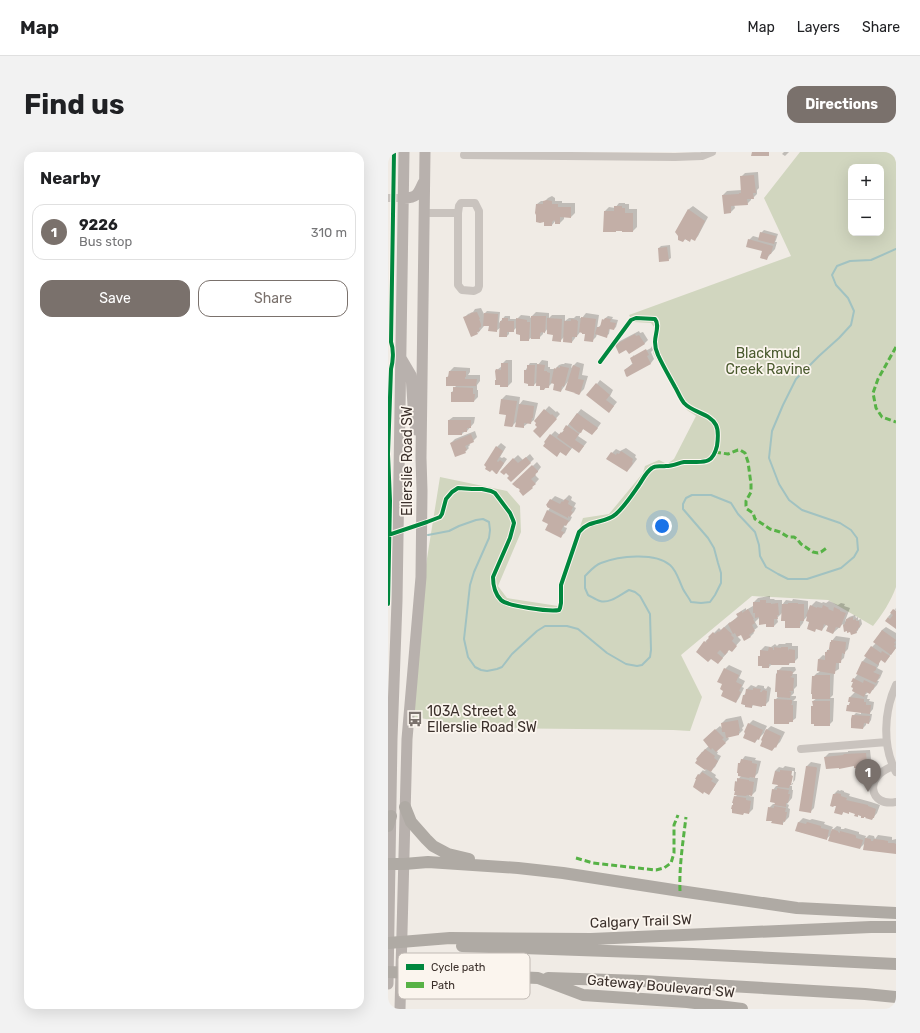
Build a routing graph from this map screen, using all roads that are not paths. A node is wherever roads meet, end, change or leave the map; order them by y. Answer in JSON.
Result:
{"nodes":[{"id":1,"x":404,"y":152,"type":"edge"},
{"id":2,"x":425,"y":152,"type":"edge"},
{"id":3,"x":712,"y":152,"type":"edge"},
{"id":4,"x":464,"y":155,"type":"dead end"},
{"id":5,"x":424,"y":181,"type":"junction"},
{"id":6,"x":388,"y":198,"type":"edge"},
{"id":7,"x":404,"y":198,"type":"junction"},
{"id":8,"x":424,"y":213,"type":"junction"},
{"id":9,"x":458,"y":213,"type":"junction"},
{"id":10,"x":400,"y":357,"type":"junction"},
{"id":11,"x":421,"y":458,"type":"junction"},
{"id":12,"x":896,"y":685,"type":"edge"},
{"id":13,"x":390,"y":720,"type":"edge"},
{"id":14,"x":390,"y":739,"type":"edge"},
{"id":15,"x":407,"y":739,"type":"junction"},
{"id":16,"x":887,"y":742,"type":"junction"},
{"id":17,"x":801,"y":749,"type":"dead end"},
{"id":18,"x":390,"y":750,"type":"edge"},
{"id":19,"x":406,"y":751,"type":"junction"},
{"id":20,"x":894,"y":769,"type":"edge"},
{"id":21,"x":896,"y":802,"type":"edge"},
{"id":22,"x":405,"y":807,"type":"junction"},
{"id":23,"x":390,"y":821,"type":"edge"},
{"id":24,"x":389,"y":864,"type":"edge"},
{"id":25,"x":404,"y":864,"type":"junction"},
{"id":26,"x":518,"y":868,"type":"junction"},
{"id":27,"x":896,"y":913,"type":"edge"},
{"id":28,"x":896,"y":927,"type":"edge"},
{"id":29,"x":390,"y":943,"type":"edge"},
{"id":30,"x":401,"y":953,"type":"edge"},
{"id":31,"x":896,"y":964,"type":"edge"},
{"id":32,"x":388,"y":972,"type":"edge"},
{"id":33,"x":398,"y":972,"type":"edge"},
{"id":34,"x":530,"y":978,"type":"edge"},
{"id":35,"x":538,"y":978,"type":"junction"},
{"id":36,"x":388,"y":984,"type":"edge"},
{"id":37,"x":896,"y":997,"type":"edge"},
{"id":38,"x":400,"y":999,"type":"edge"},
{"id":39,"x":400,"y":1009,"type":"edge"},
{"id":40,"x":742,"y":1009,"type":"edge"}],
"edges":[{"from":1,"to":7,"type":"main road","name":"Ellerslie Road SW"},
{"from":2,"to":5,"type":"main road","name":"Ellerslie Road SW"},
{"from":3,"to":4,"type":"street"},
{"from":5,"to":7,"type":"main road"},
{"from":5,"to":8,"type":"main road","name":"Ellerslie Road SW"},
{"from":6,"to":7,"type":"street"},
{"from":7,"to":10,"type":"main road","name":"Ellerslie Road SW"},
{"from":8,"to":9,"type":"street"},
{"from":8,"to":11,"type":"main road","name":"Ellerslie Road SW"},
{"from":9,"to":9,"type":"street"},
{"from":10,"to":11,"type":"main road"},
{"from":10,"to":13,"type":"main road","name":"Ellerslie Road SW"},
{"from":11,"to":15,"type":"main road","name":"Ellerslie Road SW"},
{"from":12,"to":16,"type":"street"},
{"from":13,"to":14,"type":"main road","name":"Ellerslie Road SW"},
{"from":14,"to":15,"type":"street"},
{"from":14,"to":18,"type":"main road","name":"Ellerslie Road SW"},
{"from":15,"to":19,"type":"main road","name":"Ellerslie Road SW"},
{"from":16,"to":17,"type":"street"},
{"from":16,"to":20,"type":"street"},
{"from":18,"to":19,"type":"street"},
{"from":18,"to":23,"type":"main road","name":"Ellerslie Road SW"},
{"from":19,"to":22,"type":"main road","name":"Ellerslie Road SW"},
{"from":20,"to":21,"type":"street"},
{"from":22,"to":25,"type":"main road","name":"Ellerslie Road SW"},
{"from":22,"to":26,"type":"highway"},
{"from":23,"to":24,"type":"main road","name":"Ellerslie Road SW"},
{"from":24,"to":25,"type":"highway"},
{"from":24,"to":36,"type":"main road","name":"Ellerslie Road SW"},
{"from":25,"to":26,"type":"highway"},
{"from":25,"to":30,"type":"main road","name":"Ellerslie Road SW"},
{"from":26,"to":27,"type":"highway"},
{"from":28,"to":29,"type":"highway","name":"Calgary Trail SW"},
{"from":29,"to":31,"type":"highway"},
{"from":32,"to":33,"type":"highway","name":"Gateway Boulevard SW"},
{"from":34,"to":35,"type":"highway","name":"Gateway Boulevard SW"},
{"from":35,"to":37,"type":"highway"},
{"from":35,"to":40,"type":"highway","name":"Gateway Boulevard SW"},
{"from":38,"to":39,"type":"main road","name":"Ellerslie Road SW"}]}
